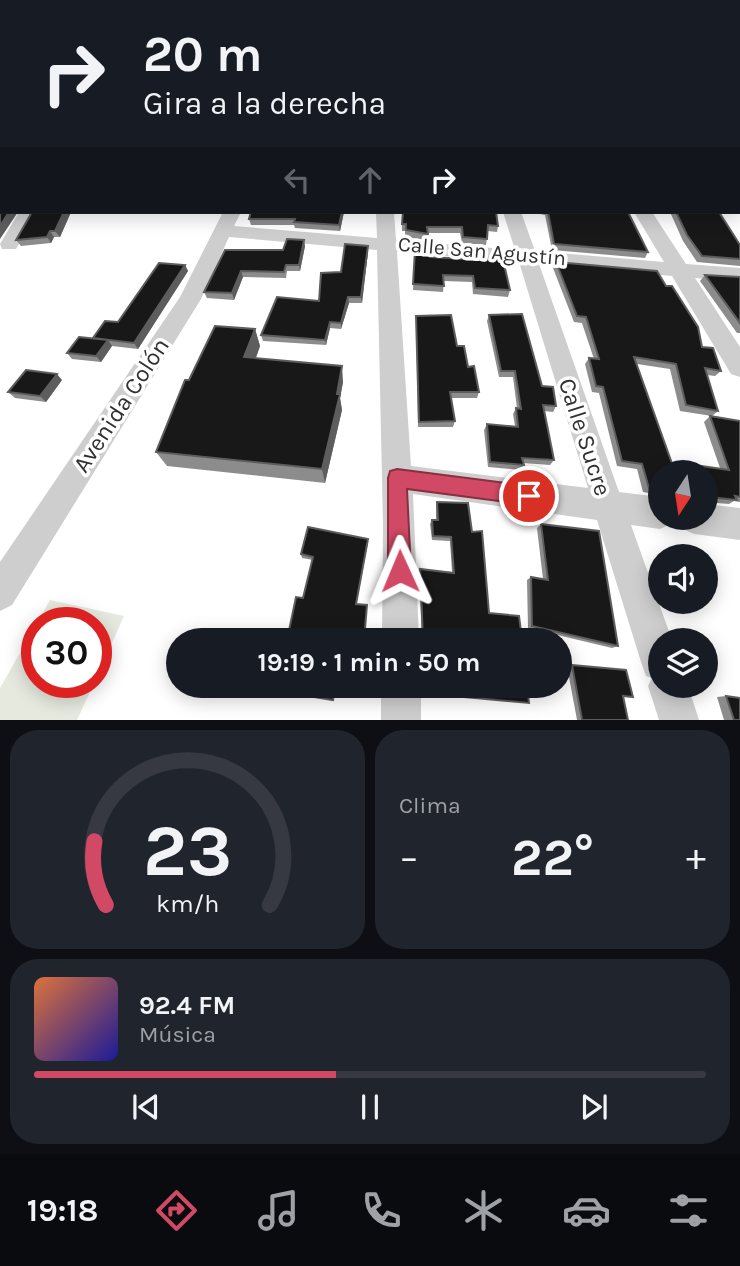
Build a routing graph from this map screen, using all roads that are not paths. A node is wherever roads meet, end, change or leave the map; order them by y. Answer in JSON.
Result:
{"nodes":[{"id":1,"x":27,"y":214,"type":"edge"},
{"id":2,"x":385,"y":214,"type":"edge"},
{"id":3,"x":513,"y":214,"type":"edge"},
{"id":4,"x":644,"y":214,"type":"edge"},
{"id":5,"x":228,"y":221,"type":"edge"},
{"id":6,"x":386,"y":243,"type":"junction"},
{"id":7,"x":9,"y":245,"type":"dead end"},
{"id":8,"x":526,"y":256,"type":"junction"},
{"id":9,"x":677,"y":269,"type":"junction"},
{"id":10,"x":740,"y":275,"type":"edge"},
{"id":11,"x":740,"y":367,"type":"edge"},
{"id":12,"x":397,"y":478,"type":"junction"},
{"id":13,"x":608,"y":506,"type":"junction"},
{"id":14,"x":648,"y":511,"type":"edge"},
{"id":15,"x":718,"y":521,"type":"edge"},
{"id":16,"x":740,"y":524,"type":"edge"},
{"id":17,"x":0,"y":593,"type":"edge"},
{"id":18,"x":400,"y":628,"type":"edge"},
{"id":19,"x":649,"y":628,"type":"edge"},
{"id":20,"x":401,"y":698,"type":"edge"},
{"id":21,"x":672,"y":698,"type":"edge"},
{"id":22,"x":401,"y":720,"type":"edge"},
{"id":23,"x":679,"y":720,"type":"edge"}],
"edges":[{"from":1,"to":7,"type":"street"},
{"from":2,"to":6,"type":"street"},
{"from":3,"to":8,"type":"street","name":"Calle Sucre"},
{"from":4,"to":9,"type":"street"},
{"from":5,"to":6,"type":"street","name":"Calle San Agustín"},
{"from":5,"to":17,"type":"street","name":"Avenida Colón"},
{"from":6,"to":8,"type":"street","name":"Calle San Agustín"},
{"from":6,"to":12,"type":"street"},
{"from":8,"to":9,"type":"street","name":"Calle San Agustín"},
{"from":8,"to":13,"type":"street","name":"Calle Sucre"},
{"from":9,"to":10,"type":"street","name":"Calle San Agustín"},
{"from":9,"to":11,"type":"street"},
{"from":12,"to":13,"type":"street"},
{"from":12,"to":18,"type":"street"},
{"from":13,"to":14,"type":"street"},
{"from":13,"to":19,"type":"street","name":"Calle Sucre"},
{"from":15,"to":16,"type":"street"},
{"from":20,"to":22,"type":"street"},
{"from":21,"to":23,"type":"street"}]}
